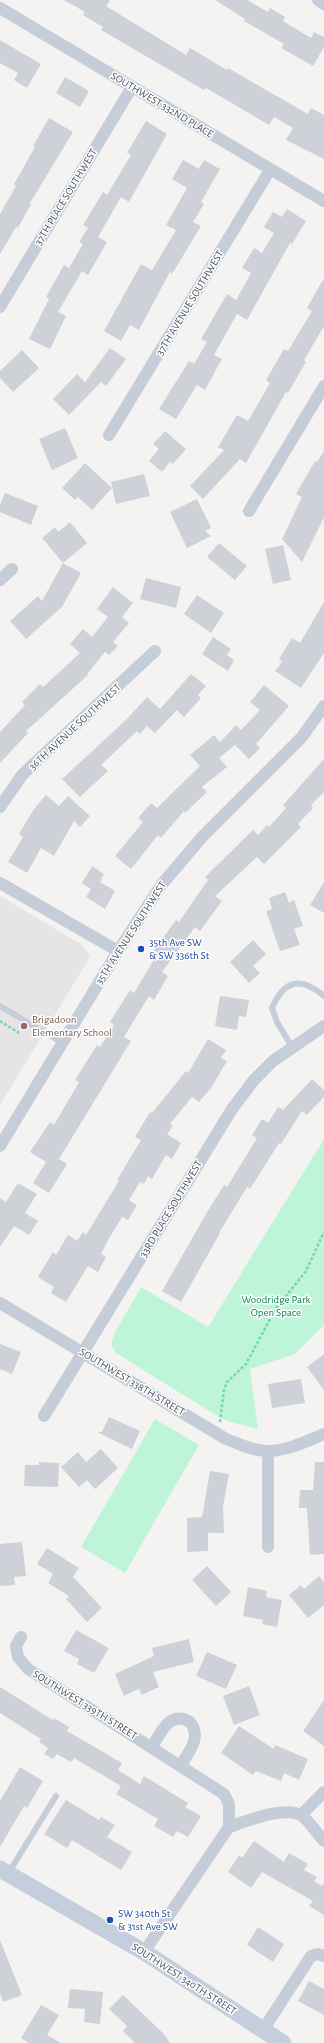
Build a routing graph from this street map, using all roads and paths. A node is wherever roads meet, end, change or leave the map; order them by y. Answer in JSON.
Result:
{"nodes":[{"id":1,"x":318,"y":0,"type":"edge"},
{"id":2,"x":324,"y":4,"type":"edge"},
{"id":3,"x":0,"y":8,"type":"edge"},
{"id":4,"x":132,"y":87,"type":"junction"},
{"id":5,"x":270,"y":170,"type":"junction"},
{"id":6,"x":324,"y":201,"type":"edge"},
{"id":7,"x":0,"y":307,"type":"edge"},
{"id":8,"x":324,"y":386,"type":"edge"},
{"id":9,"x":109,"y":435,"type":"dead end"},
{"id":10,"x":249,"y":511,"type":"dead end"},
{"id":11,"x":12,"y":569,"type":"dead end"},
{"id":12,"x":0,"y":580,"type":"edge"},
{"id":13,"x":156,"y":651,"type":"dead end"},
{"id":14,"x":324,"y":706,"type":"edge"},
{"id":15,"x":0,"y":807,"type":"edge"},
{"id":16,"x":0,"y":883,"type":"edge"},
{"id":17,"x":118,"y":951,"type":"junction"},
{"id":18,"x":324,"y":996,"type":"edge"},
{"id":19,"x":0,"y":1006,"type":"edge"},
{"id":20,"x":0,"y":1022,"type":"edge"},
{"id":21,"x":324,"y":1026,"type":"edge"},
{"id":22,"x":19,"y":1033,"type":"dead end"},
{"id":23,"x":63,"y":1042,"type":"junction"},
{"id":24,"x":292,"y":1047,"type":"junction"},
{"id":25,"x":0,"y":1146,"type":"edge"},
{"id":26,"x":324,"y":1232,"type":"edge"},
{"id":27,"x":0,"y":1303,"type":"edge"},
{"id":28,"x":84,"y":1353,"type":"junction"},
{"id":29,"x":44,"y":1416,"type":"dead end"},
{"id":30,"x":324,"y":1434,"type":"edge"},
{"id":31,"x":219,"y":1435,"type":"junction"},
{"id":32,"x":268,"y":1451,"type":"junction"},
{"id":33,"x":268,"y":1547,"type":"dead end"},
{"id":34,"x":21,"y":1637,"type":"dead end"},
{"id":35,"x":152,"y":1747,"type":"junction"},
{"id":36,"x":181,"y":1765,"type":"junction"},
{"id":37,"x":324,"y":1792,"type":"edge"},
{"id":38,"x":56,"y":1796,"type":"dead end"},
{"id":39,"x":301,"y":1815,"type":"junction"},
{"id":40,"x":229,"y":1827,"type":"junction"},
{"id":41,"x":324,"y":1841,"type":"edge"},
{"id":42,"x":4,"y":1871,"type":"edge"},
{"id":43,"x":144,"y":1952,"type":"junction"},
{"id":44,"x":324,"y":1956,"type":"edge"},
{"id":45,"x":263,"y":2030,"type":"junction"},
{"id":46,"x":283,"y":2043,"type":"edge"}],
"edges":[{"from":1,"to":2,"type":"street"},
{"from":3,"to":4,"type":"street","name":"SOUTHWEST 332ND PLACE"},
{"from":4,"to":5,"type":"street","name":"SOUTHWEST 332ND PLACE"},
{"from":4,"to":7,"type":"street","name":"37TH PLACE SOUTHWEST"},
{"from":5,"to":6,"type":"street","name":"SOUTHWEST 332ND PLACE"},
{"from":5,"to":9,"type":"street","name":"37TH AVENUE SOUTHWEST"},
{"from":8,"to":10,"type":"street"},
{"from":11,"to":12,"type":"street"},
{"from":13,"to":15,"type":"street","name":"36TH AVENUE SOUTHWEST"},
{"from":14,"to":17,"type":"street","name":"35TH AVENUE SOUTHWEST"},
{"from":16,"to":17,"type":"street"},
{"from":17,"to":23,"type":"street","name":"35TH AVENUE SOUTHWEST"},
{"from":18,"to":24,"type":"lane"},
{"from":19,"to":23,"type":"lane"},
{"from":20,"to":22,"type":"path"},
{"from":21,"to":24,"type":"street","name":"33RD PLACE SOUTHWEST"},
{"from":23,"to":25,"type":"street","name":"35TH AVENUE SOUTHWEST"},
{"from":24,"to":28,"type":"street","name":"33RD PLACE SOUTHWEST"},
{"from":26,"to":31,"type":"path"},
{"from":27,"to":28,"type":"street","name":"SOUTHWEST 338TH STREET"},
{"from":28,"to":29,"type":"street","name":"33RD PLACE SOUTHWEST"},
{"from":28,"to":31,"type":"street","name":"SOUTHWEST 338TH STREET"},
{"from":30,"to":32,"type":"street"},
{"from":31,"to":32,"type":"street","name":"SOUTHWEST 338TH STREET"},
{"from":32,"to":33,"type":"street"},
{"from":34,"to":35,"type":"street","name":"SOUTHWEST 339TH STREET"},
{"from":35,"to":36,"type":"street","name":"SOUTHWEST 339TH STREET"},
{"from":35,"to":36,"type":"street"},
{"from":36,"to":40,"type":"street","name":"SOUTHWEST 339TH STREET"},
{"from":37,"to":39,"type":"street"},
{"from":38,"to":42,"type":"lane"},
{"from":39,"to":40,"type":"street"},
{"from":39,"to":41,"type":"street"},
{"from":40,"to":43,"type":"street"},
{"from":42,"to":43,"type":"main road","name":"SOUTHWEST 340TH STREET"},
{"from":43,"to":45,"type":"main road","name":"SOUTHWEST 340TH STREET"},
{"from":44,"to":45,"type":"street"},
{"from":45,"to":46,"type":"main road","name":"SOUTHWEST 340TH STREET"}]}
